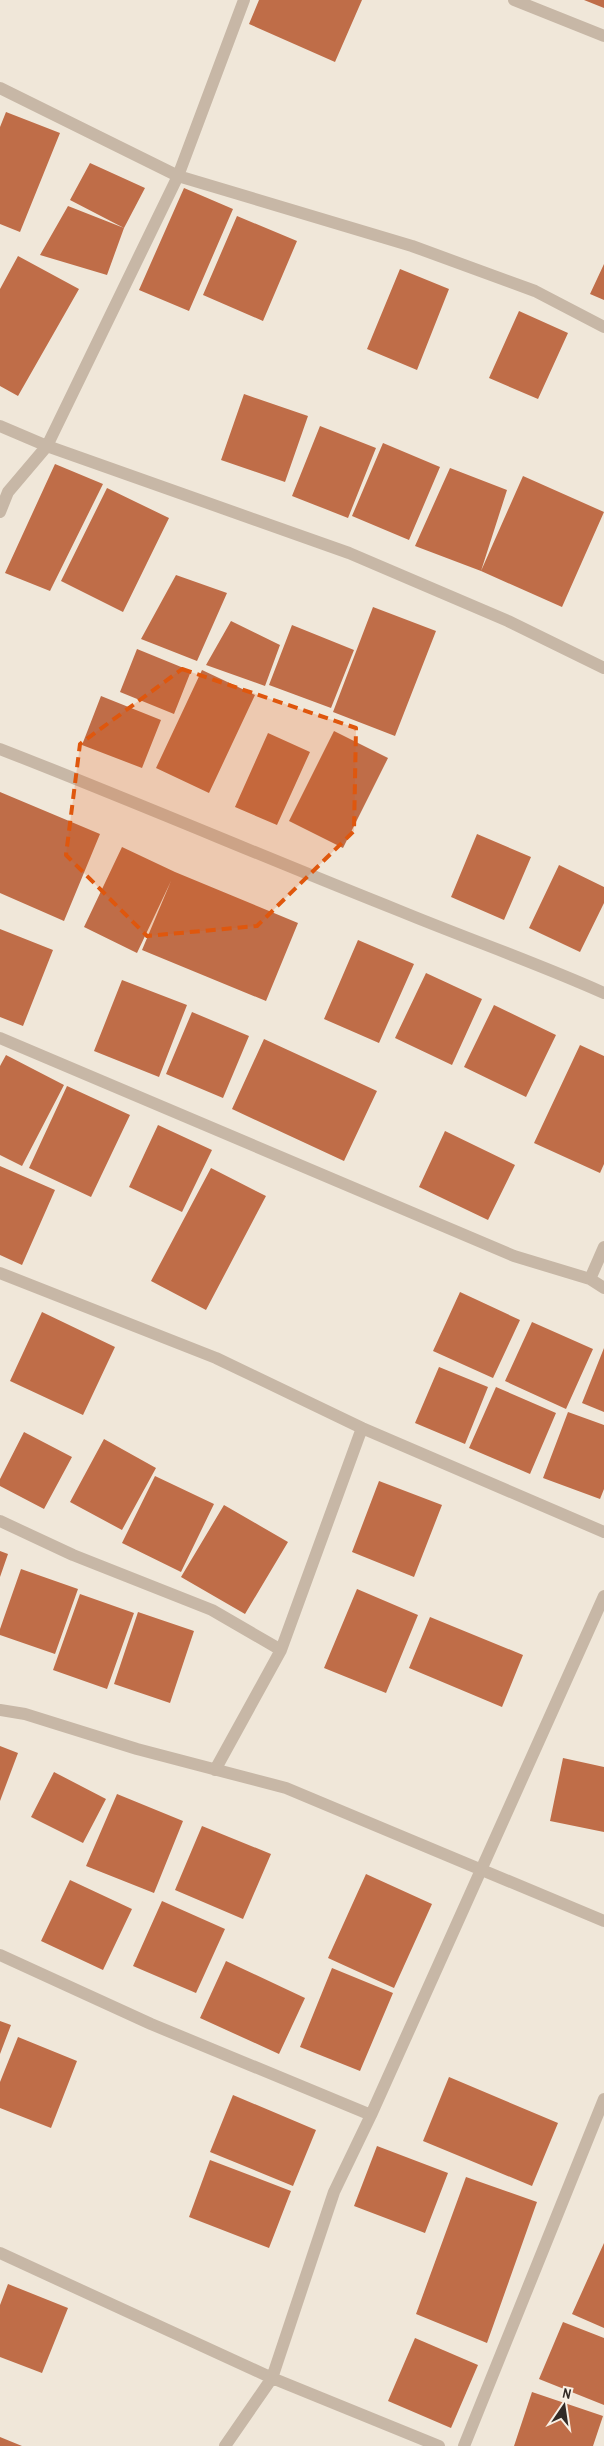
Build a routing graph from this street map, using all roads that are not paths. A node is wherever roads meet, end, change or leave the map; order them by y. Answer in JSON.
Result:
{"nodes":[{"id":1,"x":244,"y":0,"type":"edge"},
{"id":2,"x":514,"y":0,"type":"edge"},
{"id":3,"x":604,"y":36,"type":"edge"},
{"id":4,"x":0,"y":88,"type":"edge"},
{"id":5,"x":178,"y":176,"type":"junction"},
{"id":6,"x":604,"y":327,"type":"edge"},
{"id":7,"x":0,"y":426,"type":"edge"},
{"id":8,"x":47,"y":446,"type":"junction"},
{"id":9,"x":0,"y":512,"type":"edge"},
{"id":10,"x":604,"y":668,"type":"edge"},
{"id":11,"x":0,"y":749,"type":"edge"},
{"id":12,"x":604,"y":993,"type":"edge"},
{"id":13,"x":0,"y":1038,"type":"edge"},
{"id":14,"x":604,"y":1247,"type":"edge"},
{"id":15,"x":0,"y":1273,"type":"edge"},
{"id":16,"x":590,"y":1279,"type":"junction"},
{"id":17,"x":604,"y":1288,"type":"edge"},
{"id":18,"x":362,"y":1428,"type":"junction"},
{"id":19,"x":0,"y":1522,"type":"edge"},
{"id":20,"x":604,"y":1532,"type":"edge"},
{"id":21,"x":604,"y":1596,"type":"edge"},
{"id":22,"x":281,"y":1650,"type":"junction"},
{"id":23,"x":0,"y":1710,"type":"edge"},
{"id":24,"x":215,"y":1770,"type":"junction"},
{"id":25,"x":480,"y":1870,"type":"junction"},
{"id":26,"x":604,"y":1921,"type":"edge"},
{"id":27,"x":0,"y":1955,"type":"edge"},
{"id":28,"x":604,"y":2099,"type":"edge"},
{"id":29,"x":371,"y":2115,"type":"junction"},
{"id":30,"x":0,"y":2253,"type":"edge"},
{"id":31,"x":272,"y":2378,"type":"junction"},
{"id":32,"x":225,"y":2446,"type":"edge"},
{"id":33,"x":439,"y":2446,"type":"edge"},
{"id":34,"x":464,"y":2446,"type":"edge"}],
"edges":[{"from":1,"to":5,"type":"street"},
{"from":2,"to":3,"type":"street"},
{"from":4,"to":5,"type":"street"},
{"from":5,"to":6,"type":"street"},
{"from":5,"to":8,"type":"street"},
{"from":7,"to":8,"type":"street"},
{"from":8,"to":9,"type":"street"},
{"from":8,"to":10,"type":"street"},
{"from":11,"to":12,"type":"street"},
{"from":13,"to":16,"type":"street"},
{"from":14,"to":16,"type":"street"},
{"from":15,"to":18,"type":"street"},
{"from":16,"to":17,"type":"street"},
{"from":18,"to":20,"type":"street"},
{"from":18,"to":22,"type":"street"},
{"from":19,"to":22,"type":"street"},
{"from":21,"to":25,"type":"street"},
{"from":22,"to":24,"type":"street"},
{"from":23,"to":24,"type":"street"},
{"from":24,"to":25,"type":"street"},
{"from":25,"to":26,"type":"street"},
{"from":25,"to":29,"type":"street"},
{"from":27,"to":29,"type":"street"},
{"from":28,"to":34,"type":"street"},
{"from":29,"to":31,"type":"street"},
{"from":30,"to":31,"type":"street"},
{"from":31,"to":32,"type":"street"},
{"from":31,"to":33,"type":"street"}]}
